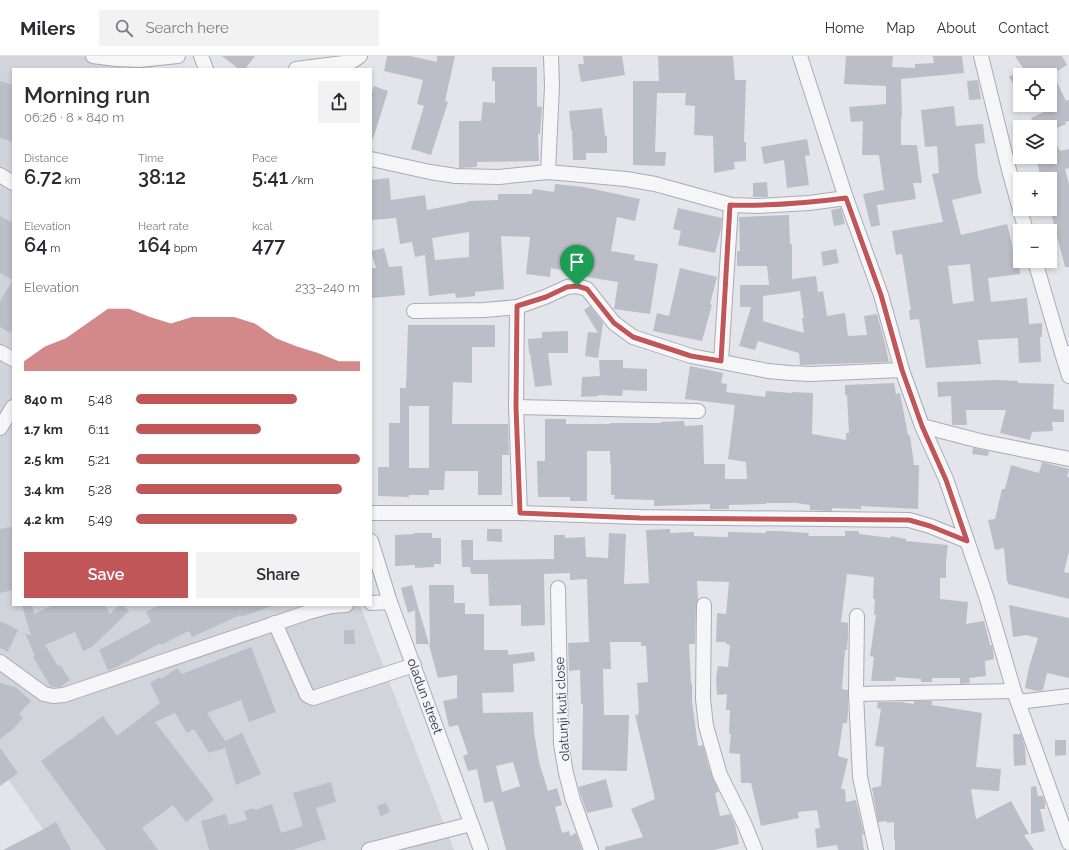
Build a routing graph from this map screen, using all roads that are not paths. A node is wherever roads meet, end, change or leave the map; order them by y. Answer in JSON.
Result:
{"nodes":[{"id":1,"x":93,"y":56,"type":"edge"},
{"id":2,"x":178,"y":56,"type":"edge"},
{"id":3,"x":201,"y":56,"type":"edge"},
{"id":4,"x":360,"y":56,"type":"edge"},
{"id":5,"x":551,"y":56,"type":"edge"},
{"id":6,"x":800,"y":56,"type":"edge"},
{"id":7,"x":981,"y":56,"type":"edge"},
{"id":8,"x":206,"y":68,"type":"edge"},
{"id":9,"x":304,"y":68,"type":"edge"},
{"id":10,"x":372,"y":159,"type":"edge"},
{"id":11,"x":548,"y":172,"type":"junction"},
{"id":12,"x":0,"y":175,"type":"edge"},
{"id":13,"x":12,"y":182,"type":"edge"},
{"id":14,"x":846,"y":198,"type":"junction"},
{"id":15,"x":730,"y":205,"type":"junction"},
{"id":16,"x":1024,"y":224,"type":"edge"},
{"id":17,"x":1037,"y":268,"type":"edge"},
{"id":18,"x":517,"y":306,"type":"junction"},
{"id":19,"x":414,"y":312,"type":"dead end"},
{"id":20,"x":0,"y":352,"type":"edge"},
{"id":21,"x":1066,"y":353,"type":"edge"},
{"id":22,"x":12,"y":358,"type":"edge"},
{"id":23,"x":721,"y":361,"type":"junction"},
{"id":24,"x":902,"y":370,"type":"junction"},
{"id":25,"x":1069,"y":376,"type":"edge"},
{"id":26,"x":516,"y":407,"type":"junction"},
{"id":27,"x":12,"y":409,"type":"edge"},
{"id":28,"x":698,"y":412,"type":"dead end"},
{"id":29,"x":922,"y":426,"type":"junction"},
{"id":30,"x":0,"y":428,"type":"edge"},
{"id":31,"x":1069,"y":459,"type":"edge"},
{"id":32,"x":372,"y":513,"type":"edge"},
{"id":33,"x":520,"y":513,"type":"junction"},
{"id":34,"x":967,"y":541,"type":"junction"},
{"id":35,"x":372,"y":545,"type":"edge"},
{"id":36,"x":558,"y":588,"type":"dead end"},
{"id":37,"x":390,"y":602,"type":"junction"},
{"id":38,"x":372,"y":603,"type":"edge"},
{"id":39,"x":704,"y":605,"type":"dead end"},
{"id":40,"x":340,"y":606,"type":"edge"},
{"id":41,"x":857,"y":616,"type":"dead end"},
{"id":42,"x":275,"y":623,"type":"junction"},
{"id":43,"x":0,"y":662,"type":"edge"},
{"id":44,"x":414,"y":665,"type":"junction"},
{"id":45,"x":856,"y":694,"type":"junction"},
{"id":46,"x":1016,"y":696,"type":"junction"},
{"id":47,"x":1069,"y":696,"type":"edge"},
{"id":48,"x":471,"y":824,"type":"junction"},
{"id":49,"x":1069,"y":843,"type":"edge"},
{"id":50,"x":373,"y":850,"type":"edge"},
{"id":51,"x":481,"y":850,"type":"edge"},
{"id":52,"x":591,"y":850,"type":"edge"},
{"id":53,"x":755,"y":850,"type":"edge"},
{"id":54,"x":876,"y":850,"type":"edge"}],
"edges":[{"from":1,"to":2,"type":"street"},
{"from":3,"to":8,"type":"street"},
{"from":4,"to":9,"type":"street"},
{"from":5,"to":11,"type":"street"},
{"from":6,"to":14,"type":"street"},
{"from":7,"to":16,"type":"street"},
{"from":10,"to":11,"type":"street"},
{"from":11,"to":15,"type":"street"},
{"from":12,"to":13,"type":"street"},
{"from":14,"to":15,"type":"street"},
{"from":14,"to":24,"type":"street"},
{"from":15,"to":23,"type":"street"},
{"from":17,"to":21,"type":"street"},
{"from":18,"to":19,"type":"street"},
{"from":18,"to":23,"type":"street"},
{"from":18,"to":26,"type":"street"},
{"from":20,"to":22,"type":"street"},
{"from":21,"to":25,"type":"street"},
{"from":23,"to":24,"type":"street"},
{"from":24,"to":29,"type":"street"},
{"from":26,"to":28,"type":"street"},
{"from":26,"to":33,"type":"street"},
{"from":27,"to":30,"type":"street"},
{"from":29,"to":31,"type":"street"},
{"from":29,"to":34,"type":"street"},
{"from":32,"to":33,"type":"street"},
{"from":33,"to":34,"type":"street"},
{"from":34,"to":46,"type":"street"},
{"from":35,"to":37,"type":"street","name":"oladun street"},
{"from":36,"to":52,"type":"street","name":"olatunji kuti close"},
{"from":37,"to":38,"type":"street"},
{"from":37,"to":44,"type":"street","name":"oladun street"},
{"from":39,"to":53,"type":"street"},
{"from":40,"to":42,"type":"street"},
{"from":41,"to":45,"type":"street"},
{"from":42,"to":43,"type":"street"},
{"from":42,"to":44,"type":"street"},
{"from":44,"to":48,"type":"street","name":"oladun street"},
{"from":45,"to":46,"type":"street"},
{"from":45,"to":54,"type":"street"},
{"from":46,"to":47,"type":"street"},
{"from":46,"to":49,"type":"street"},
{"from":48,"to":50,"type":"street"},
{"from":48,"to":51,"type":"street","name":"oladun street"}]}
